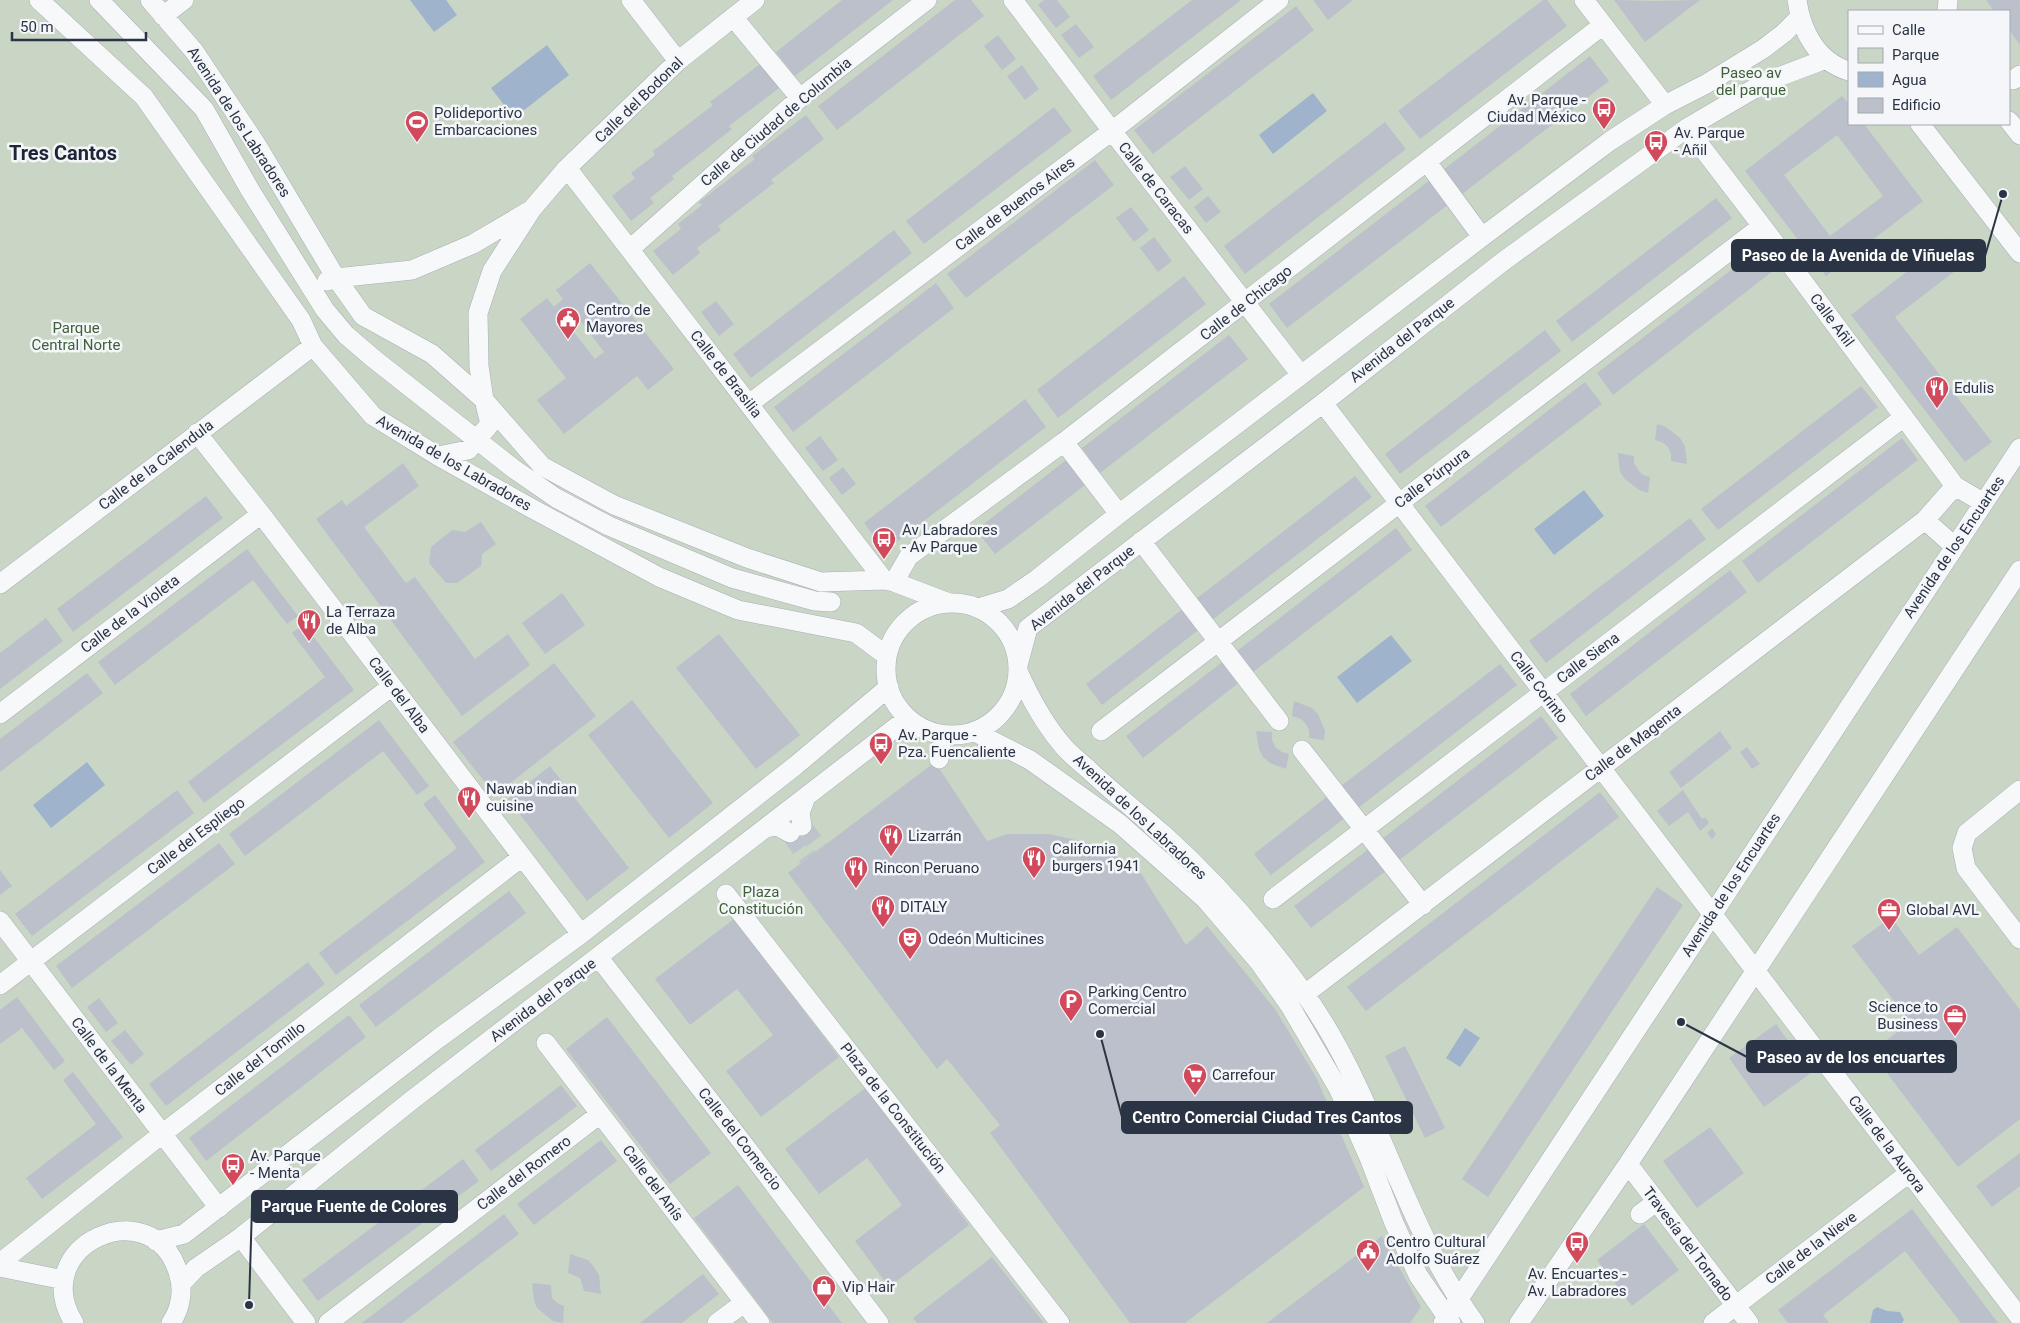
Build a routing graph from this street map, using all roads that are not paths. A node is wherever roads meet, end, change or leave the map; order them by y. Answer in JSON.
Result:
{"nodes":[{"id":1,"x":39,"y":0,"type":"edge"},
{"id":2,"x":99,"y":0,"type":"edge"},
{"id":3,"x":150,"y":0,"type":"edge"},
{"id":4,"x":184,"y":0,"type":"edge"},
{"id":5,"x":631,"y":0,"type":"edge"},
{"id":6,"x":756,"y":0,"type":"edge"},
{"id":7,"x":927,"y":0,"type":"edge"},
{"id":8,"x":1014,"y":0,"type":"edge"},
{"id":9,"x":1279,"y":0,"type":"edge"},
{"id":10,"x":1584,"y":0,"type":"edge"},
{"id":11,"x":1798,"y":9,"type":"edge"},
{"id":12,"x":163,"y":16,"type":"junction"},
{"id":13,"x":733,"y":17,"type":"junction"},
{"id":14,"x":1603,"y":25,"type":"junction"},
{"id":15,"x":1826,"y":60,"type":"junction"},
{"id":16,"x":678,"y":61,"type":"junction"},
{"id":17,"x":1848,"y":71,"type":"edge"},
{"id":18,"x":800,"y":98,"type":"junction"},
{"id":19,"x":1665,"y":105,"type":"junction"},
{"id":20,"x":2010,"y":122,"type":"edge"},
{"id":21,"x":1921,"y":125,"type":"edge"},
{"id":22,"x":1687,"y":128,"type":"junction"},
{"id":23,"x":1112,"y":131,"type":"junction"},
{"id":24,"x":2020,"y":136,"type":"edge"},
{"id":25,"x":1427,"y":162,"type":"junction"},
{"id":26,"x":567,"y":168,"type":"junction"},
{"id":27,"x":532,"y":209,"type":"junction"},
{"id":28,"x":1762,"y":226,"type":"junction"},
{"id":29,"x":1482,"y":237,"type":"junction"},
{"id":30,"x":630,"y":249,"type":"junction"},
{"id":31,"x":2020,"y":253,"type":"edge"},
{"id":32,"x":336,"y":278,"type":"junction"},
{"id":33,"x":313,"y":292,"type":"junction"},
{"id":34,"x":1245,"y":304,"type":"junction"},
{"id":35,"x":301,"y":320,"type":"junction"},
{"id":36,"x":313,"y":346,"type":"junction"},
{"id":37,"x":1301,"y":375,"type":"junction"},
{"id":38,"x":484,"y":400,"type":"junction"},
{"id":39,"x":1323,"y":403,"type":"junction"},
{"id":40,"x":749,"y":404,"type":"junction"},
{"id":41,"x":1904,"y":417,"type":"junction"},
{"id":42,"x":197,"y":433,"type":"junction"},
{"id":43,"x":476,"y":440,"type":"junction"},
{"id":44,"x":1064,"y":442,"type":"junction"},
{"id":45,"x":2020,"y":448,"type":"edge"},
{"id":46,"x":438,"y":456,"type":"junction"},
{"id":47,"x":1954,"y":486,"type":"junction"},
{"id":48,"x":1399,"y":503,"type":"junction"},
{"id":49,"x":1984,"y":503,"type":"junction"},
{"id":50,"x":261,"y":514,"type":"junction"},
{"id":51,"x":1120,"y":514,"type":"junction"},
{"id":52,"x":1925,"y":520,"type":"junction"},
{"id":53,"x":1141,"y":541,"type":"junction"},
{"id":54,"x":1955,"y":547,"type":"junction"},
{"id":55,"x":2020,"y":570,"type":"edge"},
{"id":56,"x":889,"y":581,"type":"junction"},
{"id":57,"x":0,"y":584,"type":"edge"},
{"id":58,"x":831,"y":602,"type":"dead end"},
{"id":59,"x":949,"y":603,"type":"junction"},
{"id":60,"x":978,"y":608,"type":"junction"},
{"id":61,"x":1218,"y":641,"type":"junction"},
{"id":62,"x":887,"y":656,"type":"junction"},
{"id":63,"x":1018,"y":668,"type":"junction"},
{"id":64,"x":392,"y":686,"type":"junction"},
{"id":65,"x":888,"y":687,"type":"junction"},
{"id":66,"x":1543,"y":693,"type":"junction"},
{"id":67,"x":0,"y":714,"type":"edge"},
{"id":68,"x":908,"y":718,"type":"junction"},
{"id":69,"x":1279,"y":721,"type":"dead end"},
{"id":70,"x":1101,"y":731,"type":"dead end"},
{"id":71,"x":975,"y":732,"type":"junction"},
{"id":72,"x":942,"y":734,"type":"junction"},
{"id":73,"x":1302,"y":750,"type":"dead end"},
{"id":74,"x":940,"y":759,"type":"dead end"},
{"id":75,"x":1601,"y":768,"type":"junction"},
{"id":76,"x":2020,"y":790,"type":"edge"},
{"id":77,"x":806,"y":797,"type":"junction"},
{"id":78,"x":766,"y":828,"type":"junction"},
{"id":79,"x":1364,"y":830,"type":"junction"},
{"id":80,"x":522,"y":857,"type":"junction"},
{"id":81,"x":726,"y":894,"type":"dead end"},
{"id":82,"x":1273,"y":899,"type":"dead end"},
{"id":83,"x":1423,"y":905,"type":"junction"},
{"id":84,"x":1712,"y":913,"type":"junction"},
{"id":85,"x":0,"y":921,"type":"edge"},
{"id":86,"x":581,"y":934,"type":"junction"},
{"id":87,"x":2020,"y":939,"type":"edge"},
{"id":88,"x":599,"y":958,"type":"junction"},
{"id":89,"x":31,"y":962,"type":"junction"},
{"id":90,"x":1755,"y":970,"type":"junction"},
{"id":91,"x":0,"y":986,"type":"edge"},
{"id":92,"x":1305,"y":994,"type":"junction"},
{"id":93,"x":546,"y":1043,"type":"dead end"},
{"id":94,"x":600,"y":1114,"type":"junction"},
{"id":95,"x":162,"y":1134,"type":"junction"},
{"id":96,"x":1628,"y":1164,"type":"junction"},
{"id":97,"x":1909,"y":1172,"type":"junction"},
{"id":98,"x":1656,"y":1202,"type":"junction"},
{"id":99,"x":219,"y":1208,"type":"junction"},
{"id":100,"x":1640,"y":1214,"type":"dead end"},
{"id":101,"x":241,"y":1238,"type":"junction"},
{"id":102,"x":156,"y":1241,"type":"junction"},
{"id":103,"x":0,"y":1265,"type":"edge"},
{"id":104,"x":64,"y":1280,"type":"junction"},
{"id":105,"x":181,"y":1284,"type":"junction"},
{"id":106,"x":1458,"y":1300,"type":"junction"},
{"id":107,"x":744,"y":1302,"type":"junction"},
{"id":108,"x":1735,"y":1306,"type":"junction"},
{"id":109,"x":2020,"y":1318,"type":"edge"},
{"id":110,"x":1447,"y":1321,"type":"edge"},
{"id":111,"x":74,"y":1323,"type":"edge"},
{"id":112,"x":171,"y":1323,"type":"edge"},
{"id":113,"x":306,"y":1323,"type":"edge"},
{"id":114,"x":328,"y":1323,"type":"edge"},
{"id":115,"x":717,"y":1323,"type":"edge"},
{"id":116,"x":760,"y":1323,"type":"edge"},
{"id":117,"x":877,"y":1323,"type":"edge"},
{"id":118,"x":1060,"y":1323,"type":"edge"},
{"id":119,"x":1475,"y":1323,"type":"edge"},
{"id":120,"x":1519,"y":1323,"type":"edge"},
{"id":121,"x":1713,"y":1323,"type":"edge"},
{"id":122,"x":1749,"y":1323,"type":"edge"}],
"edges":[{"from":1,"to":35,"type":"street","name":"Avenida de los Labradores"},
{"from":2,"to":33,"type":"street"},
{"from":3,"to":12,"type":"street","name":"Avenida de los Labradores"},
{"from":4,"to":12,"type":"street"},
{"from":5,"to":16,"type":"street"},
{"from":6,"to":13,"type":"street","name":"Calle del Bodonal"},
{"from":7,"to":18,"type":"street","name":"Calle de Ciudad de Columbia"},
{"from":8,"to":23,"type":"street","name":"Calle de Caracas"},
{"from":9,"to":23,"type":"street","name":"Calle de Buenos Aires"},
{"from":10,"to":14,"type":"street"},
{"from":11,"to":15,"type":"street"},
{"from":11,"to":19,"type":"street"},
{"from":12,"to":32,"type":"street","name":"Avenida de los Labradores"},
{"from":13,"to":16,"type":"street","name":"Calle del Bodonal"},
{"from":13,"to":18,"type":"street"},
{"from":14,"to":19,"type":"street"},
{"from":14,"to":25,"type":"street","name":"Calle de Chicago"},
{"from":15,"to":17,"type":"street"},
{"from":15,"to":22,"type":"street","name":"Avenida del Parque"},
{"from":16,"to":26,"type":"street","name":"Calle del Bodonal"},
{"from":18,"to":30,"type":"street","name":"Calle de Ciudad de Columbia"},
{"from":19,"to":29,"type":"street"},
{"from":20,"to":24,"type":"street"},
{"from":21,"to":31,"type":"street"},
{"from":22,"to":28,"type":"street","name":"Calle Añil"},
{"from":22,"to":39,"type":"street","name":"Avenida del Parque"},
{"from":23,"to":34,"type":"street","name":"Calle de Caracas"},
{"from":23,"to":40,"type":"street","name":"Calle de Buenos Aires"},
{"from":25,"to":29,"type":"street"},
{"from":25,"to":34,"type":"street","name":"Calle de Chicago"},
{"from":26,"to":27,"type":"street","name":"Calle del Bodonal"},
{"from":26,"to":30,"type":"street","name":"Calle de Brasilia"},
{"from":27,"to":32,"type":"street","name":"Calle del Bodonal"},
{"from":27,"to":38,"type":"street","name":"Calle del Bodonal"},
{"from":28,"to":41,"type":"street","name":"Calle Añil"},
{"from":28,"to":48,"type":"street","name":"Calle Púrpura"},
{"from":29,"to":37,"type":"street"},
{"from":30,"to":40,"type":"street","name":"Calle de Brasilia"},
{"from":32,"to":33,"type":"street"},
{"from":32,"to":38,"type":"street","name":"Avenida de los Labradores"},
{"from":33,"to":35,"type":"street"},
{"from":33,"to":43,"type":"street"},
{"from":34,"to":37,"type":"street","name":"Calle de Caracas"},
{"from":34,"to":44,"type":"street","name":"Calle de Chicago"},
{"from":35,"to":36,"type":"street","name":"Avenida de los Labradores"},
{"from":36,"to":42,"type":"street","name":"Calle de la Calendula"},
{"from":36,"to":46,"type":"street","name":"Avenida de los Labradores"},
{"from":37,"to":51,"type":"street"},
{"from":38,"to":43,"type":"street","name":"Calle del Bodonal"},
{"from":38,"to":56,"type":"street","name":"Avenida de los Labradores"},
{"from":39,"to":48,"type":"street","name":"Calle Corinto"},
{"from":39,"to":53,"type":"street","name":"Avenida del Parque"},
{"from":40,"to":56,"type":"street","name":"Calle de Brasilia"},
{"from":41,"to":47,"type":"street","name":"Calle Añil"},
{"from":41,"to":66,"type":"street","name":"Calle Siena"},
{"from":42,"to":50,"type":"street","name":"Calle del Alba"},
{"from":42,"to":57,"type":"street","name":"Calle de la Calendula"},
{"from":43,"to":46,"type":"street"},
{"from":43,"to":58,"type":"street"},
{"from":44,"to":51,"type":"street"},
{"from":44,"to":56,"type":"street","name":"Calle de Chicago"},
{"from":45,"to":49,"type":"street","name":"Avenida de los Encuartes"},
{"from":46,"to":62,"type":"street","name":"Avenida de los Labradores"},
{"from":47,"to":49,"type":"street","name":"Calle Añil"},
{"from":47,"to":52,"type":"street","name":"Calle de Magenta"},
{"from":48,"to":61,"type":"street","name":"Calle Púrpura"},
{"from":48,"to":66,"type":"street","name":"Calle Corinto"},
{"from":49,"to":54,"type":"street","name":"Avenida de los Encuartes"},
{"from":50,"to":64,"type":"street","name":"Calle del Alba"},
{"from":50,"to":67,"type":"street","name":"Calle de la Violeta"},
{"from":51,"to":60,"type":"street"},
{"from":52,"to":54,"type":"street"},
{"from":52,"to":75,"type":"street","name":"Calle de Magenta"},
{"from":53,"to":61,"type":"street"},
{"from":53,"to":63,"type":"street","name":"Avenida del Parque"},
{"from":54,"to":84,"type":"street","name":"Avenida de los Encuartes"},
{"from":55,"to":90,"type":"street"},
{"from":56,"to":59,"type":"street","name":"Avenida de los Labradores"},
{"from":59,"to":60,"type":"street"},
{"from":59,"to":62,"type":"street"},
{"from":60,"to":63,"type":"street"},
{"from":61,"to":69,"type":"street"},
{"from":61,"to":70,"type":"street","name":"Calle Púrpura"},
{"from":62,"to":65,"type":"street"},
{"from":63,"to":71,"type":"street"},
{"from":63,"to":92,"type":"street","name":"Avenida de los Labradores"},
{"from":64,"to":80,"type":"street","name":"Calle del Alba"},
{"from":64,"to":89,"type":"street","name":"Calle del Espliego"},
{"from":65,"to":68,"type":"street"},
{"from":65,"to":86,"type":"street","name":"Avenida del Parque"},
{"from":66,"to":75,"type":"street","name":"Calle Corinto"},
{"from":66,"to":79,"type":"street","name":"Calle Siena"},
{"from":68,"to":72,"type":"street"},
{"from":68,"to":77,"type":"street","name":"Avenida del Parque"},
{"from":71,"to":72,"type":"street"},
{"from":71,"to":110,"type":"street","name":"Avenida de los Labradores"},
{"from":72,"to":74,"type":"street"},
{"from":73,"to":79,"type":"street"},
{"from":75,"to":83,"type":"street","name":"Calle de Magenta"},
{"from":75,"to":84,"type":"street","name":"Calle Corinto"},
{"from":76,"to":87,"type":"street"},
{"from":77,"to":78,"type":"street","name":"Avenida del Parque"},
{"from":77,"to":78,"type":"street"},
{"from":78,"to":88,"type":"street","name":"Avenida del Parque"},
{"from":79,"to":82,"type":"street","name":"Calle Siena"},
{"from":79,"to":83,"type":"street"},
{"from":80,"to":86,"type":"street","name":"Calle del Alba"},
{"from":80,"to":95,"type":"street","name":"Calle del Tomillo"},
{"from":81,"to":118,"type":"street","name":"Plaza de la Constitución"},
{"from":83,"to":92,"type":"street","name":"Calle de Magenta"},
{"from":84,"to":90,"type":"street","name":"Calle Corinto"},
{"from":84,"to":106,"type":"street","name":"Avenida de los Encuartes"},
{"from":85,"to":89,"type":"street","name":"Calle de la Menta"},
{"from":86,"to":99,"type":"street","name":"Avenida del Parque"},
{"from":88,"to":101,"type":"street","name":"Avenida del Parque"},
{"from":88,"to":117,"type":"street","name":"Calle del Comercio"},
{"from":89,"to":91,"type":"street","name":"Calle del Espliego"},
{"from":89,"to":95,"type":"street","name":"Calle de la Menta"},
{"from":90,"to":96,"type":"street"},
{"from":90,"to":97,"type":"street","name":"Calle de la Aurora"},
{"from":92,"to":106,"type":"street","name":"Avenida de los Labradores"},
{"from":93,"to":94,"type":"street","name":"Calle del Anís"},
{"from":94,"to":107,"type":"street","name":"Calle del Anís"},
{"from":94,"to":114,"type":"street","name":"Calle del Romero"},
{"from":95,"to":99,"type":"street","name":"Calle de la Menta"},
{"from":95,"to":103,"type":"street","name":"Calle del Tomillo"},
{"from":96,"to":98,"type":"street","name":"Travesía del Tornado"},
{"from":96,"to":120,"type":"street"},
{"from":97,"to":108,"type":"street","name":"Calle de la Nieve"},
{"from":97,"to":109,"type":"street","name":"Calle de la Aurora"},
{"from":98,"to":100,"type":"street"},
{"from":98,"to":108,"type":"street","name":"Travesía del Tornado"},
{"from":99,"to":102,"type":"street","name":"Avenida del Parque"},
{"from":101,"to":105,"type":"street","name":"Avenida del Parque"},
{"from":101,"to":113,"type":"street"},
{"from":102,"to":104,"type":"street"},
{"from":102,"to":105,"type":"street"},
{"from":103,"to":104,"type":"street"},
{"from":104,"to":111,"type":"street"},
{"from":105,"to":112,"type":"street"},
{"from":106,"to":110,"type":"street","name":"Avenida de los Encuartes"},
{"from":106,"to":119,"type":"street","name":"Avenida de los Labradores"},
{"from":107,"to":115,"type":"street"},
{"from":107,"to":116,"type":"street","name":"Calle del Anís"},
{"from":108,"to":121,"type":"street","name":"Calle de la Nieve"},
{"from":108,"to":122,"type":"street","name":"Travesía del Tornado"}]}
